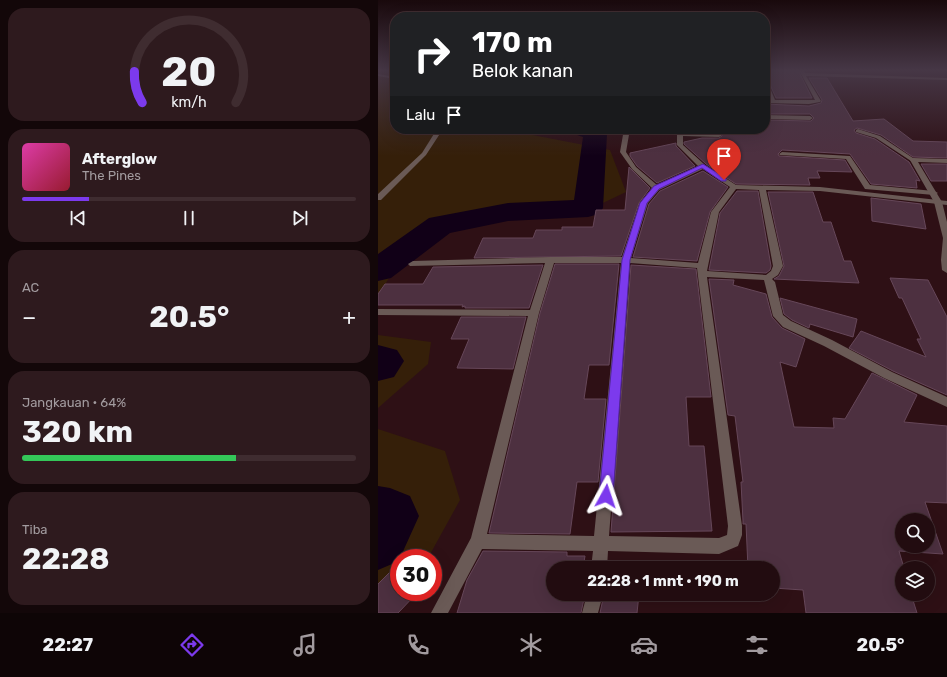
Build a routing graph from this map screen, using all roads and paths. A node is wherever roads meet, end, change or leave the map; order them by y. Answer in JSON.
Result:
{"nodes":[{"id":1,"x":817,"y":99,"type":"edge"},
{"id":2,"x":773,"y":101,"type":"edge"},
{"id":3,"x":770,"y":117,"type":"edge"},
{"id":4,"x":810,"y":118,"type":"dead end"},
{"id":5,"x":858,"y":131,"type":"dead end"},
{"id":6,"x":437,"y":134,"type":"edge"},
{"id":7,"x":625,"y":134,"type":"edge"},
{"id":8,"x":680,"y":134,"type":"edge"},
{"id":9,"x":782,"y":154,"type":"dead end"},
{"id":10,"x":913,"y":160,"type":"junction"},
{"id":11,"x":947,"y":161,"type":"edge"},
{"id":12,"x":703,"y":166,"type":"junction"},
{"id":13,"x":734,"y":187,"type":"junction"},
{"id":14,"x":656,"y":188,"type":"junction"},
{"id":15,"x":762,"y":188,"type":"junction"},
{"id":16,"x":934,"y":193,"type":"junction"},
{"id":17,"x":378,"y":198,"type":"edge"},
{"id":18,"x":938,"y":202,"type":"junction"},
{"id":19,"x":947,"y":203,"type":"edge"},
{"id":20,"x":550,"y":260,"type":"junction"},
{"id":21,"x":626,"y":260,"type":"junction"},
{"id":22,"x":413,"y":264,"type":"dead end"},
{"id":23,"x":702,"y":270,"type":"junction"},
{"id":24,"x":947,"y":270,"type":"edge"},
{"id":25,"x":767,"y":278,"type":"junction"},
{"id":26,"x":378,"y":312,"type":"edge"},
{"id":27,"x":534,"y":313,"type":"junction"},
{"id":28,"x":947,"y":402,"type":"edge"},
{"id":29,"x":478,"y":541,"type":"junction"},
{"id":30,"x":602,"y":543,"type":"junction"},
{"id":31,"x":600,"y":561,"type":"edge"},
{"id":32,"x":594,"y":601,"type":"edge"},
{"id":33,"x":439,"y":613,"type":"edge"},
{"id":34,"x":590,"y":613,"type":"edge"}],
"edges":[{"from":1,"to":2,"type":"street"},
{"from":3,"to":4,"type":"street"},
{"from":5,"to":10,"type":"street"},
{"from":6,"to":17,"type":"street"},
{"from":7,"to":14,"type":"street"},
{"from":8,"to":12,"type":"street"},
{"from":9,"to":16,"type":"street"},
{"from":10,"to":11,"type":"street"},
{"from":10,"to":16,"type":"street"},
{"from":12,"to":13,"type":"street"},
{"from":12,"to":14,"type":"street"},
{"from":13,"to":15,"type":"street"},
{"from":13,"to":23,"type":"street"},
{"from":14,"to":21,"type":"street"},
{"from":15,"to":18,"type":"street"},
{"from":15,"to":25,"type":"street"},
{"from":16,"to":18,"type":"street"},
{"from":18,"to":19,"type":"street"},
{"from":18,"to":24,"type":"street"},
{"from":20,"to":21,"type":"street"},
{"from":20,"to":22,"type":"street"},
{"from":20,"to":27,"type":"street"},
{"from":21,"to":23,"type":"street"},
{"from":21,"to":30,"type":"street"},
{"from":23,"to":25,"type":"street"},
{"from":23,"to":30,"type":"street"},
{"from":25,"to":28,"type":"street"},
{"from":26,"to":27,"type":"street"},
{"from":27,"to":29,"type":"street"},
{"from":29,"to":30,"type":"street"},
{"from":29,"to":33,"type":"street"},
{"from":30,"to":31,"type":"street"},
{"from":32,"to":34,"type":"street"}]}
